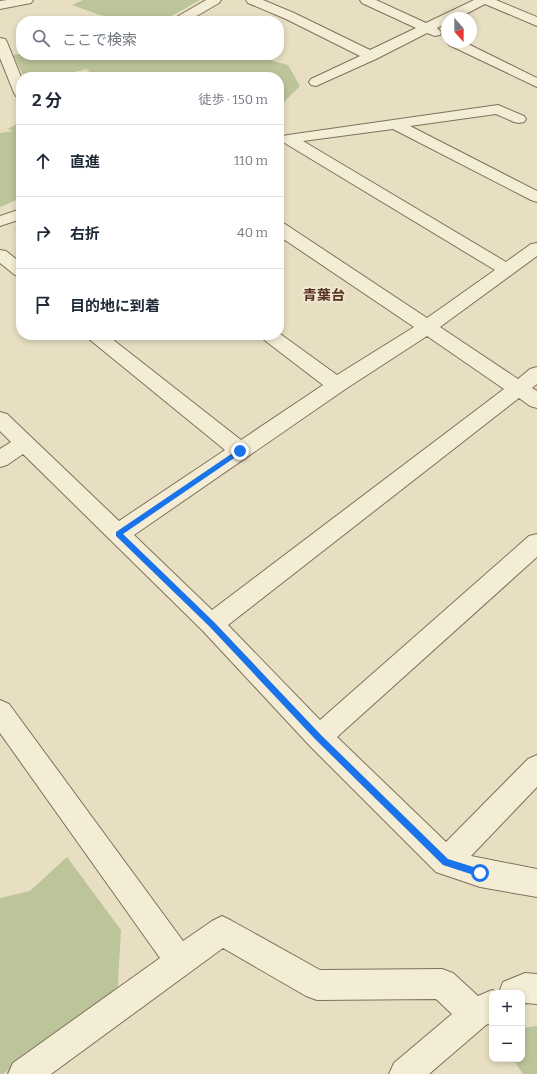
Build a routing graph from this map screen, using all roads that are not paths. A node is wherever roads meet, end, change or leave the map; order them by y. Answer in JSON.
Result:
{"nodes":[{"id":1,"x":27,"y":0,"type":"edge"},
{"id":2,"x":215,"y":0,"type":"edge"},
{"id":3,"x":252,"y":0,"type":"edge"},
{"id":4,"x":366,"y":0,"type":"edge"},
{"id":5,"x":485,"y":0,"type":"edge"},
{"id":6,"x":0,"y":5,"type":"edge"},
{"id":7,"x":460,"y":12,"type":"edge"},
{"id":8,"x":188,"y":16,"type":"edge"},
{"id":9,"x":441,"y":21,"type":"edge"},
{"id":10,"x":537,"y":22,"type":"edge"},
{"id":11,"x":427,"y":28,"type":"junction"},
{"id":12,"x":441,"y":35,"type":"edge"},
{"id":13,"x":0,"y":42,"type":"edge"},
{"id":14,"x":466,"y":48,"type":"edge"},
{"id":15,"x":371,"y":56,"type":"junction"},
{"id":16,"x":316,"y":82,"type":"dead end"},
{"id":17,"x":537,"y":83,"type":"edge"},
{"id":18,"x":15,"y":88,"type":"edge"},
{"id":19,"x":519,"y":119,"type":"dead end"},
{"id":20,"x":395,"y":124,"type":"junction"},
{"id":21,"x":537,"y":197,"type":"edge"},
{"id":22,"x":16,"y":216,"type":"edge"},
{"id":23,"x":0,"y":221,"type":"edge"},
{"id":24,"x":284,"y":231,"type":"edge"},
{"id":25,"x":537,"y":248,"type":"edge"},
{"id":26,"x":0,"y":255,"type":"edge"},
{"id":27,"x":16,"y":267,"type":"edge"},
{"id":28,"x":506,"y":269,"type":"junction"},
{"id":29,"x":427,"y":327,"type":"junction"},
{"id":30,"x":101,"y":340,"type":"edge"},
{"id":31,"x":276,"y":340,"type":"edge"},
{"id":32,"x":537,"y":374,"type":"edge"},
{"id":33,"x":337,"y":385,"type":"junction"},
{"id":34,"x":518,"y":388,"type":"junction"},
{"id":35,"x":537,"y":401,"type":"edge"},
{"id":36,"x":0,"y":419,"type":"edge"},
{"id":37,"x":25,"y":444,"type":"junction"},
{"id":38,"x":240,"y":451,"type":"junction"},
{"id":39,"x":0,"y":459,"type":"edge"},
{"id":40,"x":118,"y":534,"type":"junction"},
{"id":41,"x":537,"y":543,"type":"edge"},
{"id":42,"x":211,"y":624,"type":"junction"},
{"id":43,"x":0,"y":712,"type":"edge"},
{"id":44,"x":319,"y":737,"type":"junction"},
{"id":45,"x":537,"y":768,"type":"edge"},
{"id":46,"x":446,"y":862,"type":"junction"},
{"id":47,"x":537,"y":882,"type":"edge"},
{"id":48,"x":180,"y":961,"type":"junction"},
{"id":49,"x":537,"y":988,"type":"edge"},
{"id":50,"x":521,"y":990,"type":"edge"},
{"id":51,"x":483,"y":1009,"type":"edge"},
{"id":52,"x":24,"y":1074,"type":"edge"},
{"id":53,"x":405,"y":1074,"type":"edge"}],
"edges":[{"from":1,"to":6,"type":"street"},
{"from":2,"to":8,"type":"street"},
{"from":3,"to":15,"type":"street"},
{"from":4,"to":11,"type":"street"},
{"from":5,"to":7,"type":"street"},
{"from":5,"to":10,"type":"street"},
{"from":9,"to":11,"type":"street"},
{"from":11,"to":12,"type":"street"},
{"from":11,"to":15,"type":"street"},
{"from":13,"to":18,"type":"street"},
{"from":14,"to":17,"type":"street"},
{"from":15,"to":16,"type":"street"},
{"from":19,"to":20,"type":"street"},
{"from":20,"to":21,"type":"street"},
{"from":20,"to":28,"type":"street"},
{"from":22,"to":23,"type":"street"},
{"from":24,"to":29,"type":"street"},
{"from":25,"to":28,"type":"street"},
{"from":26,"to":27,"type":"street"},
{"from":28,"to":29,"type":"street"},
{"from":29,"to":33,"type":"street"},
{"from":29,"to":34,"type":"street"},
{"from":30,"to":38,"type":"street"},
{"from":31,"to":33,"type":"street"},
{"from":32,"to":34,"type":"street"},
{"from":33,"to":38,"type":"street"},
{"from":34,"to":35,"type":"street"},
{"from":34,"to":42,"type":"street"},
{"from":36,"to":37,"type":"street"},
{"from":37,"to":39,"type":"street"},
{"from":37,"to":40,"type":"street"},
{"from":38,"to":40,"type":"street"},
{"from":40,"to":42,"type":"street"},
{"from":41,"to":44,"type":"street"},
{"from":42,"to":44,"type":"street"},
{"from":43,"to":48,"type":"street"},
{"from":44,"to":46,"type":"street"},
{"from":45,"to":46,"type":"street"},
{"from":46,"to":47,"type":"street"},
{"from":48,"to":51,"type":"street"},
{"from":48,"to":52,"type":"street"},
{"from":49,"to":50,"type":"street"},
{"from":51,"to":53,"type":"street"}]}
